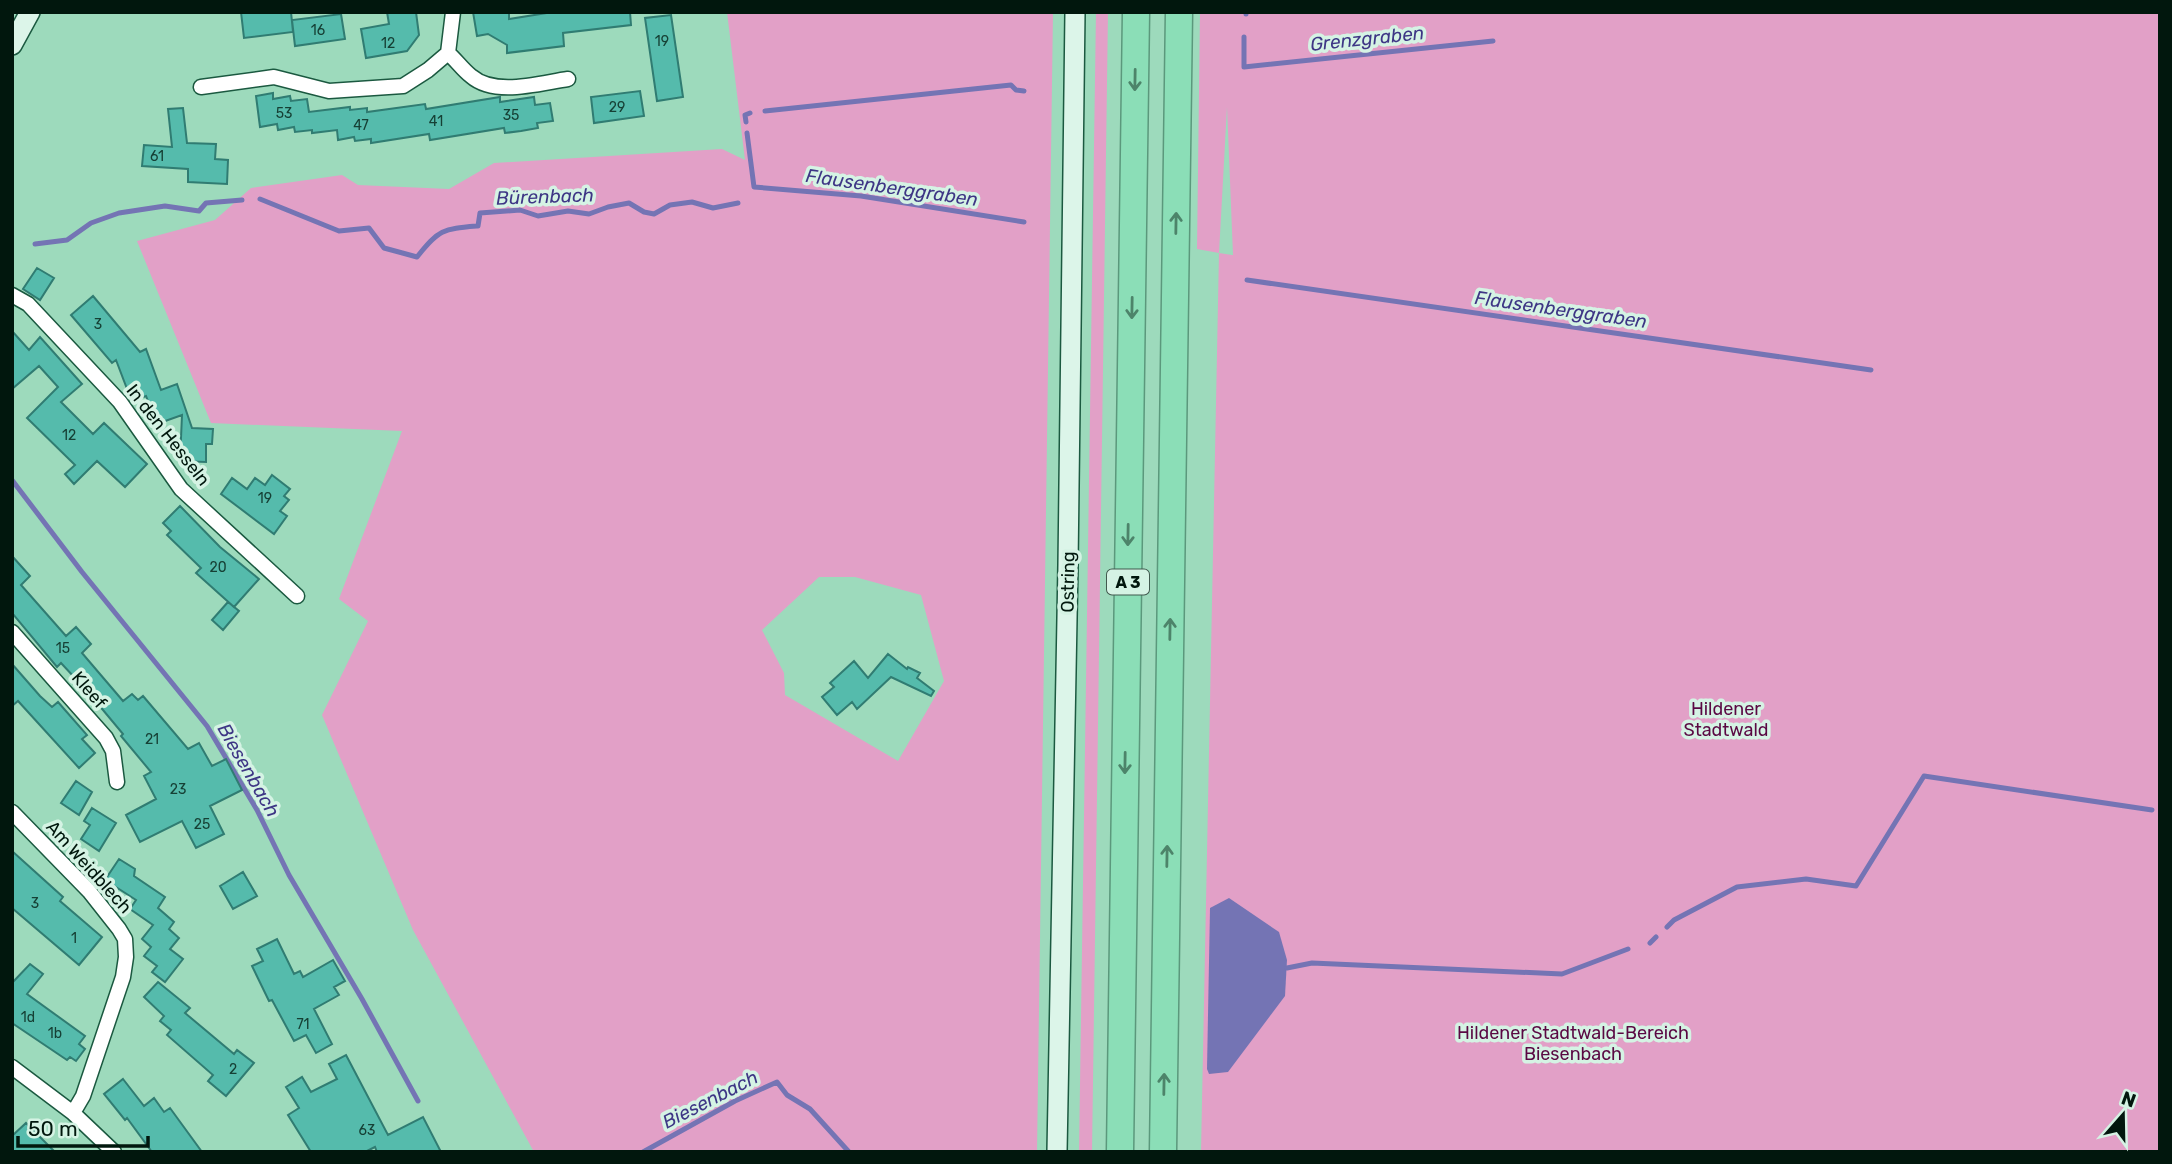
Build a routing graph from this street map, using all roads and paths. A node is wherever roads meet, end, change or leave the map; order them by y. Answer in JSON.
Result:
{"nodes":[{"id":1,"x":30,"y":12,"type":"edge"},
{"id":2,"x":453,"y":12,"type":"edge"},
{"id":3,"x":1075,"y":12,"type":"edge"},
{"id":4,"x":1136,"y":12,"type":"edge"},
{"id":5,"x":1179,"y":12,"type":"edge"},
{"id":6,"x":12,"y":45,"type":"edge"},
{"id":7,"x":448,"y":52,"type":"junction"},
{"id":8,"x":568,"y":79,"type":"dead end"},
{"id":9,"x":201,"y":87,"type":"dead end"},
{"id":10,"x":12,"y":295,"type":"edge"},
{"id":11,"x":298,"y":596,"type":"dead end"},
{"id":12,"x":12,"y":632,"type":"edge"},
{"id":13,"x":117,"y":782,"type":"dead end"},
{"id":14,"x":12,"y":812,"type":"edge"},
{"id":15,"x":12,"y":1067,"type":"edge"},
{"id":16,"x":73,"y":1113,"type":"junction"},
{"id":17,"x":114,"y":1152,"type":"edge"},
{"id":18,"x":1058,"y":1152,"type":"edge"},
{"id":19,"x":1120,"y":1152,"type":"edge"},
{"id":20,"x":1163,"y":1152,"type":"edge"}],
"edges":[{"from":1,"to":6,"type":"main road"},
{"from":2,"to":7,"type":"street"},
{"from":3,"to":18,"type":"main road","name":"Ostring"},
{"from":4,"to":19,"type":"highway","number":"A 3","one_way":true},
{"from":20,"to":5,"type":"highway","number":"A 3","one_way":true},
{"from":7,"to":8,"type":"street"},
{"from":7,"to":9,"type":"street"},
{"from":10,"to":11,"type":"street","name":"In den Hesseln"},
{"from":12,"to":13,"type":"street","name":"Kleef"},
{"from":14,"to":16,"type":"street","name":"Am Weidblech"},
{"from":15,"to":16,"type":"street"},
{"from":16,"to":17,"type":"street"}]}
